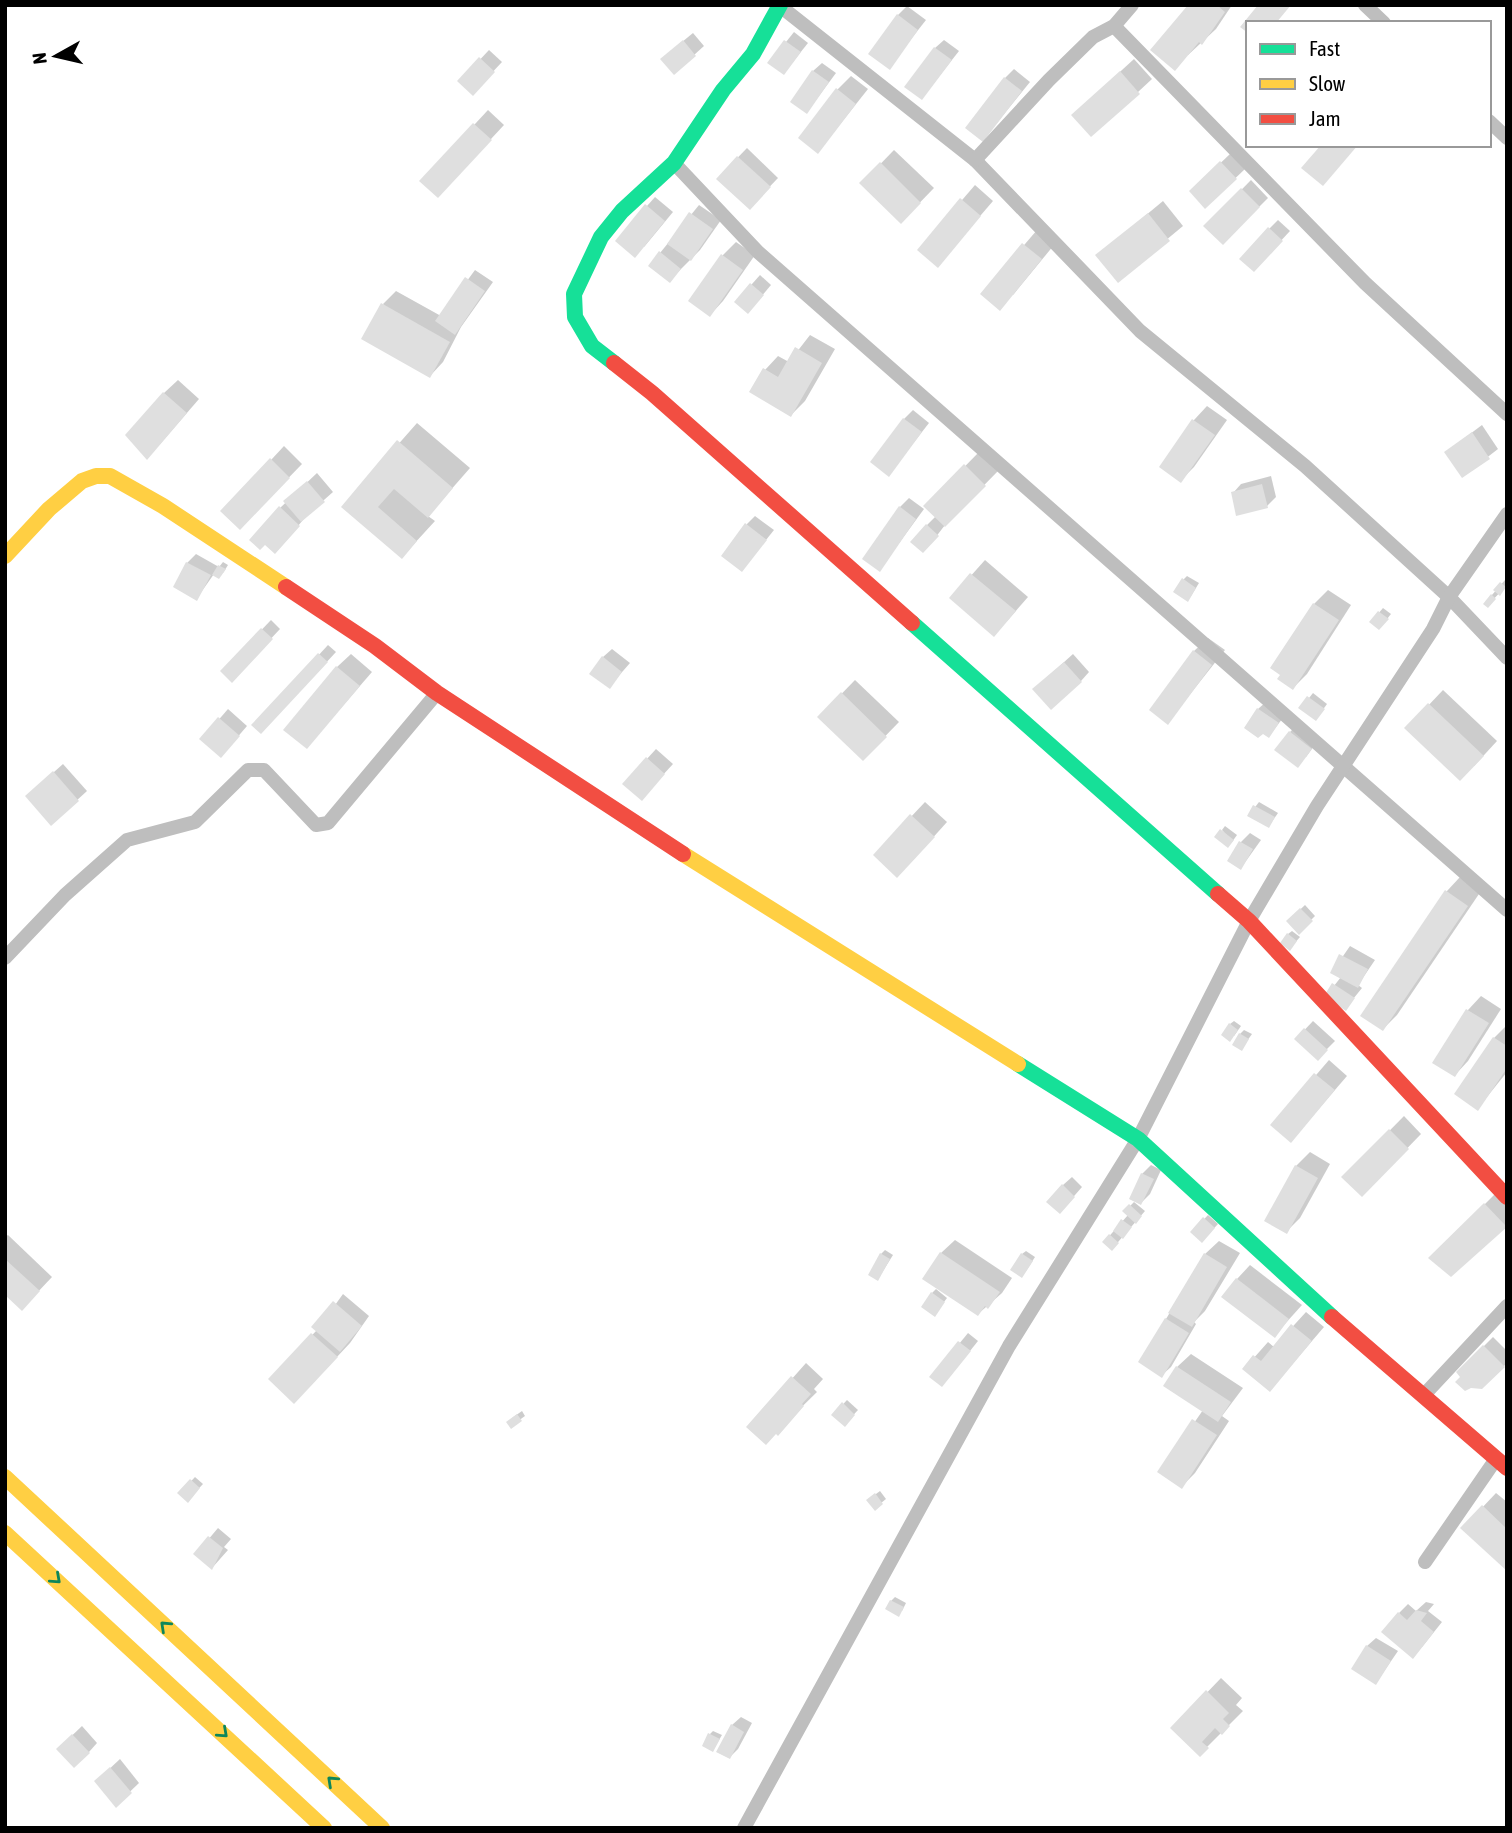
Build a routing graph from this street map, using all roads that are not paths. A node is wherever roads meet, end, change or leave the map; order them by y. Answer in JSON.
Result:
{"nodes":[{"id":1,"x":1132,"y":5,"type":"edge"},
{"id":2,"x":1365,"y":5,"type":"edge"},
{"id":3,"x":780,"y":6,"type":"edge"},
{"id":4,"x":1382,"y":21,"type":"edge"},
{"id":5,"x":1114,"y":26,"type":"junction"},
{"id":6,"x":1491,"y":123,"type":"edge"},
{"id":7,"x":1507,"y":138,"type":"edge"},
{"id":8,"x":975,"y":160,"type":"junction"},
{"id":9,"x":674,"y":163,"type":"junction"},
{"id":10,"x":1507,"y":414,"type":"edge"},
{"id":11,"x":1507,"y":514,"type":"edge"},
{"id":12,"x":5,"y":556,"type":"edge"},
{"id":13,"x":1449,"y":597,"type":"junction"},
{"id":14,"x":1507,"y":658,"type":"edge"},
{"id":15,"x":437,"y":693,"type":"junction"},
{"id":16,"x":1343,"y":765,"type":"junction"},
{"id":17,"x":1507,"y":910,"type":"edge"},
{"id":18,"x":1249,"y":921,"type":"junction"},
{"id":19,"x":5,"y":958,"type":"edge"},
{"id":20,"x":1138,"y":1139,"type":"junction"},
{"id":21,"x":1507,"y":1198,"type":"edge"},
{"id":22,"x":1507,"y":1306,"type":"edge"},
{"id":23,"x":1423,"y":1396,"type":"junction"},
{"id":24,"x":1501,"y":1464,"type":"edge"},
{"id":25,"x":5,"y":1477,"type":"edge"},
{"id":26,"x":8,"y":1542,"type":"edge"},
{"id":27,"x":1425,"y":1562,"type":"dead end"},
{"id":28,"x":750,"y":1826,"type":"edge"},
{"id":29,"x":324,"y":1828,"type":"edge"},
{"id":30,"x":382,"y":1828,"type":"edge"}],
"edges":[{"from":1,"to":5,"type":"street"},
{"from":2,"to":4,"type":"street"},
{"from":3,"to":8,"type":"street"},
{"from":3,"to":9,"type":"main road"},
{"from":5,"to":8,"type":"street"},
{"from":5,"to":10,"type":"street"},
{"from":6,"to":7,"type":"street"},
{"from":8,"to":13,"type":"street"},
{"from":9,"to":16,"type":"street"},
{"from":9,"to":18,"type":"main road"},
{"from":11,"to":13,"type":"street"},
{"from":12,"to":15,"type":"main road"},
{"from":13,"to":14,"type":"street"},
{"from":13,"to":16,"type":"street"},
{"from":15,"to":19,"type":"street"},
{"from":15,"to":20,"type":"main road"},
{"from":16,"to":17,"type":"street"},
{"from":16,"to":18,"type":"street"},
{"from":18,"to":20,"type":"street"},
{"from":18,"to":21,"type":"main road"},
{"from":20,"to":23,"type":"main road"},
{"from":20,"to":28,"type":"street"},
{"from":22,"to":23,"type":"street"},
{"from":23,"to":24,"type":"main road"},
{"from":24,"to":27,"type":"street"},
{"from":30,"to":25,"type":"main road","one_way":true},
{"from":26,"to":29,"type":"main road","one_way":true}]}
